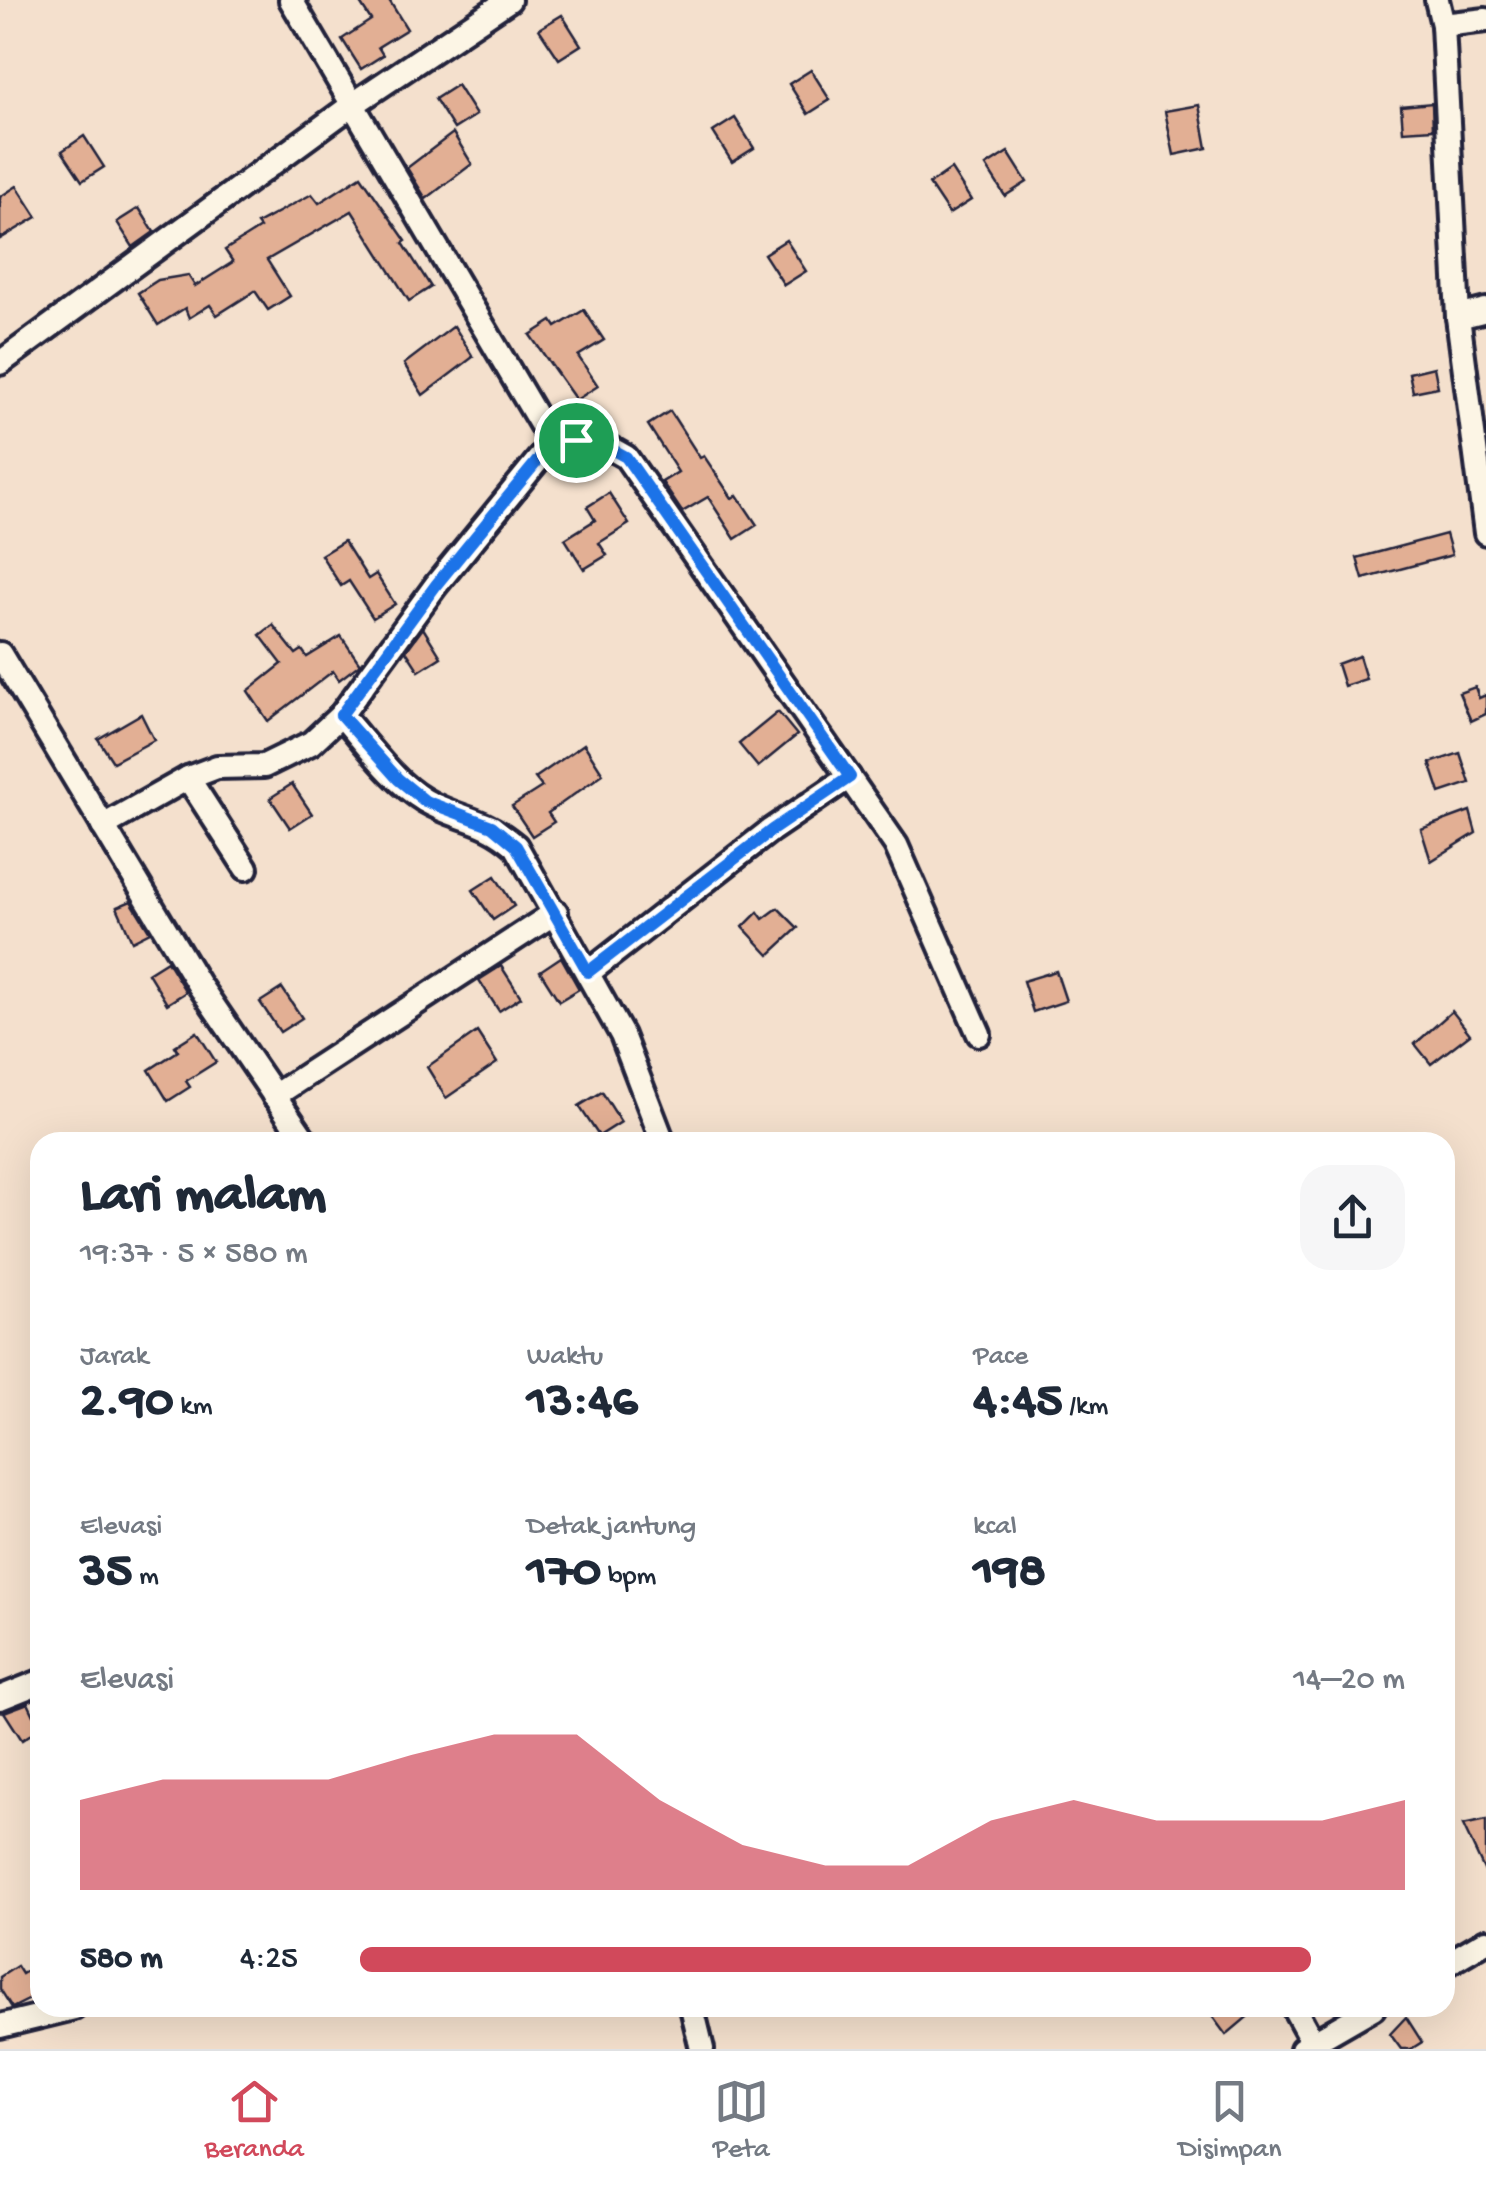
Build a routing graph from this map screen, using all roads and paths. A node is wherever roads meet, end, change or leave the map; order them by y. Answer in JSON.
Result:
{"nodes":[{"id":1,"x":291,"y":0,"type":"edge"},
{"id":2,"x":509,"y":0,"type":"edge"},
{"id":3,"x":1438,"y":0,"type":"edge"},
{"id":4,"x":1486,"y":20,"type":"edge"},
{"id":5,"x":1443,"y":25,"type":"junction"},
{"id":6,"x":355,"y":104,"type":"junction"},
{"id":7,"x":1486,"y":310,"type":"edge"},
{"id":8,"x":1458,"y":317,"type":"junction"},
{"id":9,"x":0,"y":363,"type":"edge"},
{"id":10,"x":552,"y":443,"type":"junction"},
{"id":11,"x":1486,"y":533,"type":"edge"},
{"id":12,"x":0,"y":654,"type":"edge"},
{"id":13,"x":341,"y":715,"type":"junction"},
{"id":14,"x":850,"y":777,"type":"junction"},
{"id":15,"x":188,"y":778,"type":"junction"},
{"id":16,"x":104,"y":826,"type":"junction"},
{"id":17,"x":246,"y":868,"type":"dead end"},
{"id":18,"x":556,"y":912,"type":"junction"},
{"id":19,"x":588,"y":972,"type":"junction"},
{"id":20,"x":978,"y":1034,"type":"dead end"},
{"id":21,"x":274,"y":1096,"type":"junction"},
{"id":22,"x":299,"y":1132,"type":"edge"},
{"id":23,"x":660,"y":1132,"type":"edge"},
{"id":24,"x":30,"y":1686,"type":"edge"},
{"id":25,"x":0,"y":1698,"type":"edge"},
{"id":26,"x":1486,"y":1941,"type":"edge"},
{"id":27,"x":1455,"y":1959,"type":"edge"},
{"id":28,"x":37,"y":2017,"type":"edge"},
{"id":29,"x":694,"y":2017,"type":"edge"},
{"id":30,"x":1297,"y":2017,"type":"edge"},
{"id":31,"x":1358,"y":2017,"type":"edge"},
{"id":32,"x":0,"y":2026,"type":"edge"},
{"id":33,"x":1308,"y":2046,"type":"edge"},
{"id":34,"x":702,"y":2049,"type":"edge"}],
"edges":[{"from":1,"to":6,"type":"street"},
{"from":2,"to":6,"type":"street"},
{"from":3,"to":5,"type":"street"},
{"from":4,"to":5,"type":"street"},
{"from":5,"to":8,"type":"street"},
{"from":6,"to":9,"type":"street"},
{"from":6,"to":10,"type":"street"},
{"from":7,"to":8,"type":"street"},
{"from":8,"to":11,"type":"street"},
{"from":10,"to":13,"type":"street"},
{"from":10,"to":14,"type":"street"},
{"from":12,"to":16,"type":"street"},
{"from":13,"to":15,"type":"street"},
{"from":13,"to":18,"type":"street"},
{"from":14,"to":19,"type":"street"},
{"from":14,"to":20,"type":"street"},
{"from":15,"to":16,"type":"street"},
{"from":15,"to":17,"type":"street"},
{"from":16,"to":21,"type":"street"},
{"from":18,"to":19,"type":"street"},
{"from":18,"to":21,"type":"street"},
{"from":19,"to":23,"type":"street"},
{"from":21,"to":22,"type":"street"},
{"from":24,"to":25,"type":"street"},
{"from":26,"to":27,"type":"street"},
{"from":28,"to":32,"type":"street"},
{"from":29,"to":34,"type":"street"},
{"from":30,"to":33,"type":"street"},
{"from":31,"to":33,"type":"street"}]}
